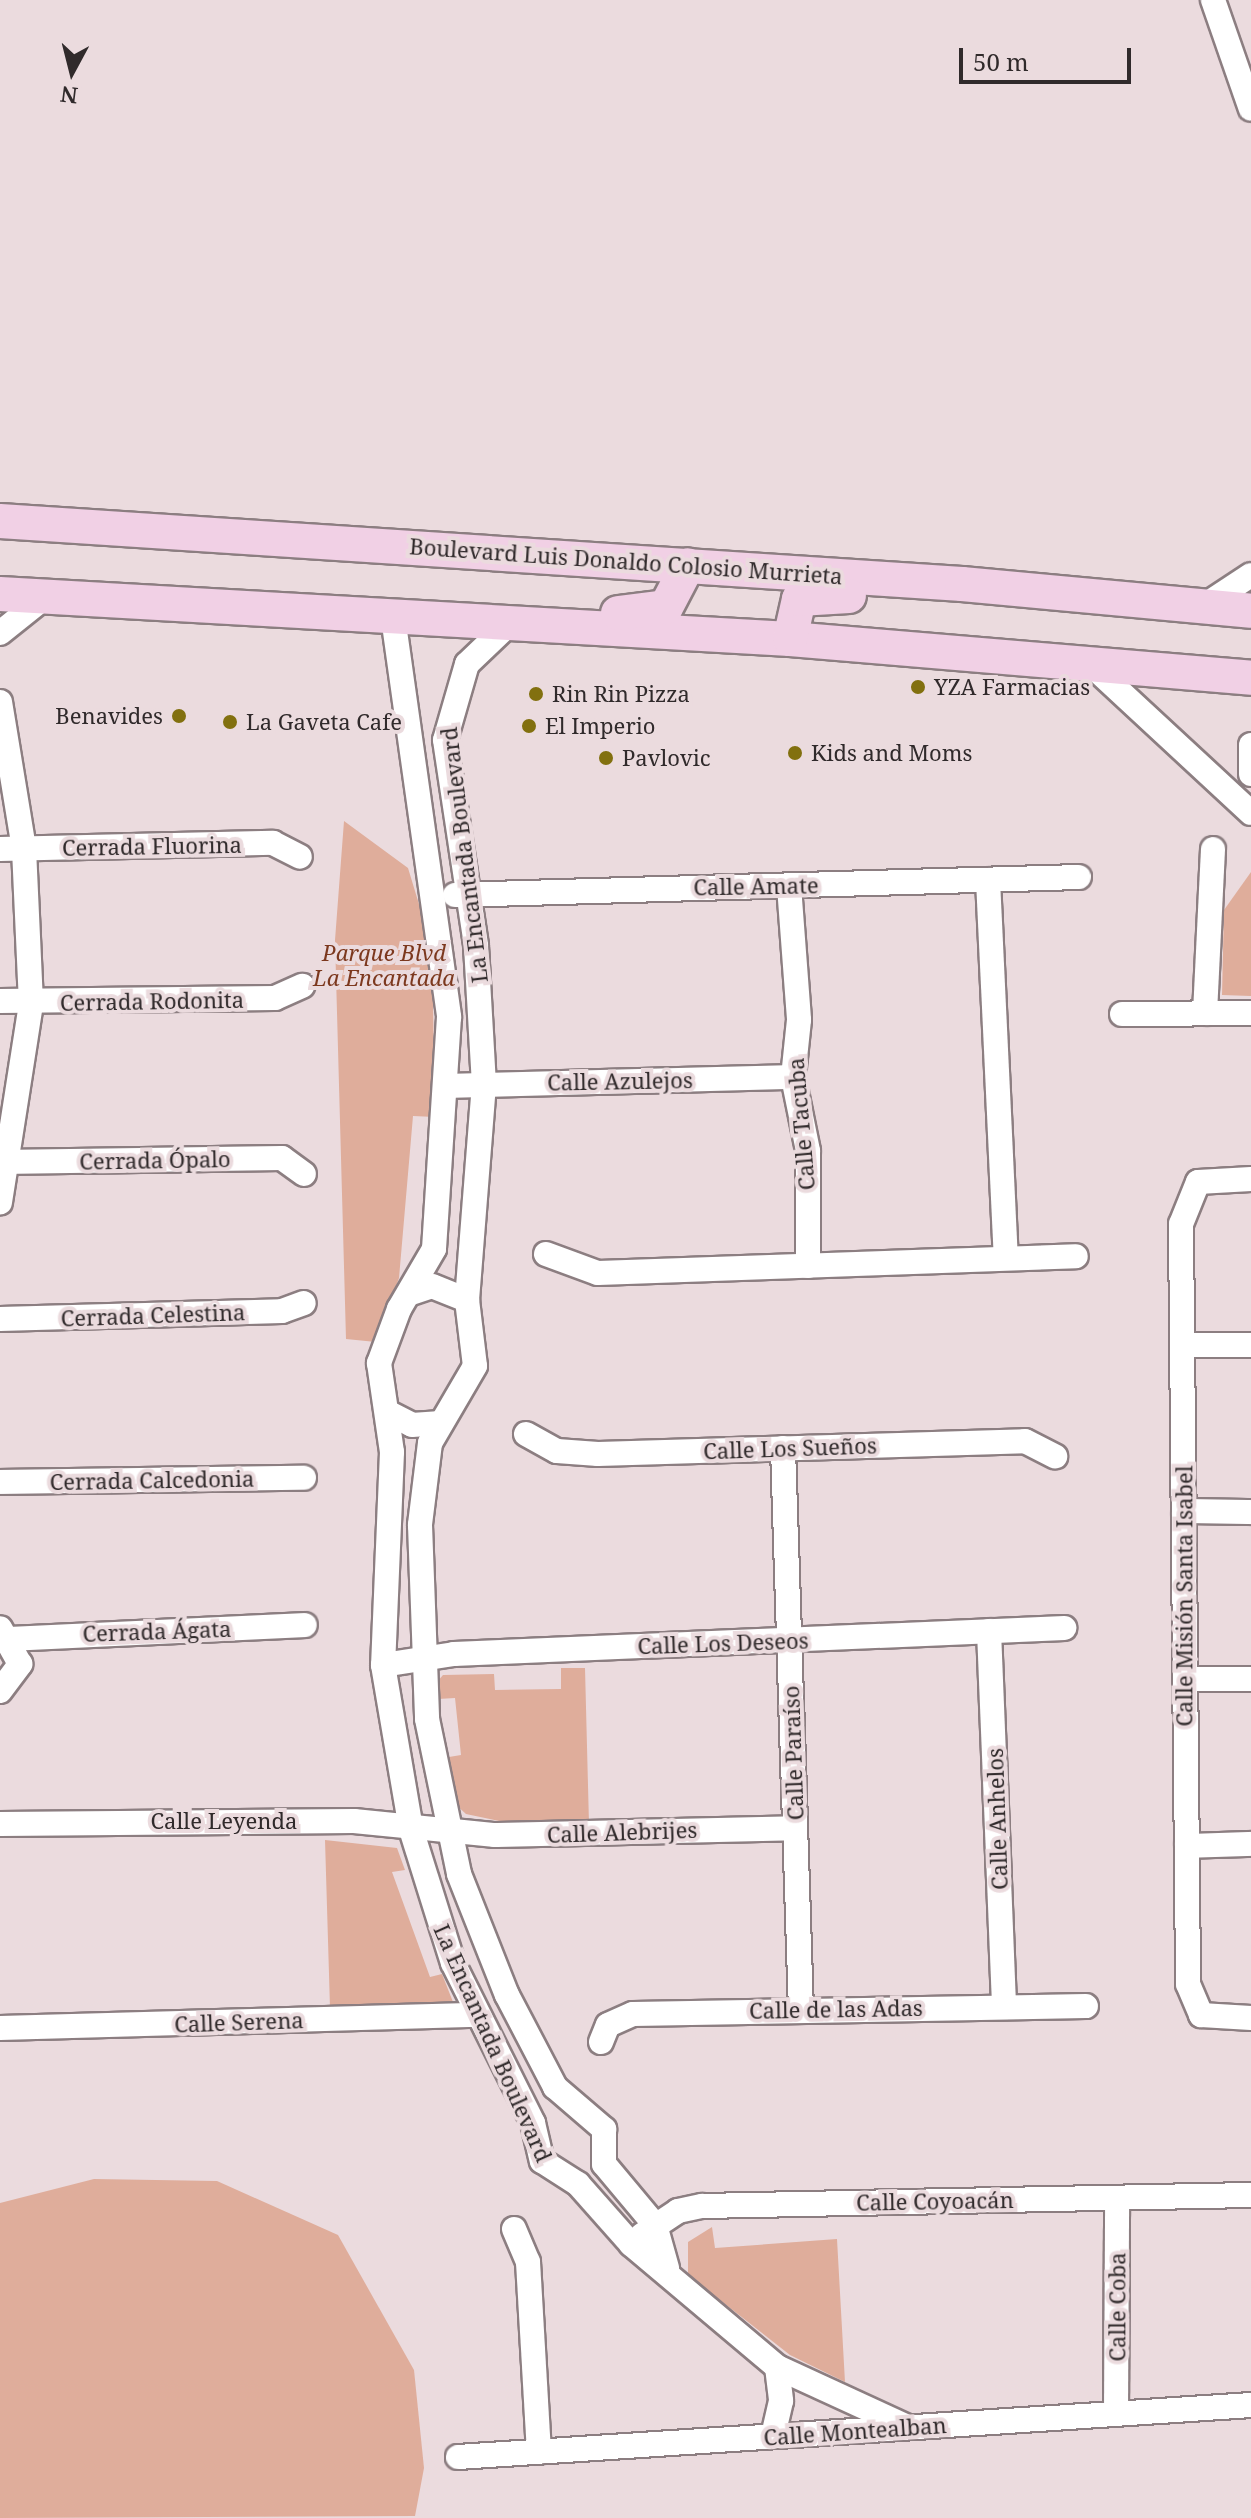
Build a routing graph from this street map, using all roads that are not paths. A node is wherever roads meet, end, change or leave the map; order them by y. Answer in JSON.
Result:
{"nodes":[{"id":1,"x":1213,"y":0,"type":"edge"},
{"id":2,"x":1251,"y":109,"type":"edge"},
{"id":3,"x":0,"y":521,"type":"edge"},
{"id":4,"x":688,"y":565,"type":"junction"},
{"id":5,"x":1251,"y":575,"type":"edge"},
{"id":6,"x":0,"y":594,"type":"edge"},
{"id":7,"x":1076,"y":594,"type":"junction"},
{"id":8,"x":46,"y":596,"type":"junction"},
{"id":9,"x":1204,"y":606,"type":"junction"},
{"id":10,"x":1251,"y":611,"type":"edge"},
{"id":11,"x":393,"y":617,"type":"junction"},
{"id":12,"x":510,"y":623,"type":"junction"},
{"id":13,"x":549,"y":625,"type":"junction"},
{"id":14,"x":0,"y":633,"type":"edge"},
{"id":15,"x":790,"y":639,"type":"junction"},
{"id":16,"x":1088,"y":662,"type":"junction"},
{"id":17,"x":1251,"y":678,"type":"edge"},
{"id":18,"x":0,"y":702,"type":"edge"},
{"id":19,"x":3,"y":734,"type":"edge"},
{"id":20,"x":1251,"y":745,"type":"edge"},
{"id":21,"x":1251,"y":774,"type":"edge"},
{"id":22,"x":1251,"y":813,"type":"edge"},
{"id":23,"x":12,"y":849,"type":"edge"},
{"id":24,"x":1213,"y":849,"type":"dead end"},
{"id":25,"x":300,"y":857,"type":"dead end"},
{"id":26,"x":1079,"y":877,"type":"dead end"},
{"id":27,"x":988,"y":880,"type":"junction"},
{"id":28,"x":789,"y":886,"type":"junction"},
{"id":29,"x":469,"y":894,"type":"junction"},
{"id":30,"x":433,"y":896,"type":"junction"},
{"id":31,"x":302,"y":986,"type":"dead end"},
{"id":32,"x":0,"y":1001,"type":"edge"},
{"id":33,"x":31,"y":1004,"type":"junction"},
{"id":34,"x":1205,"y":1013,"type":"junction"},
{"id":35,"x":1251,"y":1013,"type":"edge"},
{"id":36,"x":1122,"y":1014,"type":"dead end"},
{"id":37,"x":793,"y":1077,"type":"junction"},
{"id":38,"x":484,"y":1084,"type":"junction"},
{"id":39,"x":447,"y":1086,"type":"junction"},
{"id":40,"x":4,"y":1162,"type":"edge"},
{"id":41,"x":304,"y":1174,"type":"dead end"},
{"id":42,"x":1251,"y":1179,"type":"edge"},
{"id":43,"x":0,"y":1203,"type":"edge"},
{"id":44,"x":546,"y":1254,"type":"dead end"},
{"id":45,"x":1076,"y":1256,"type":"dead end"},
{"id":46,"x":1006,"y":1257,"type":"junction"},
{"id":47,"x":808,"y":1266,"type":"junction"},
{"id":48,"x":411,"y":1293,"type":"junction"},
{"id":49,"x":467,"y":1300,"type":"junction"},
{"id":50,"x":304,"y":1303,"type":"dead end"},
{"id":51,"x":0,"y":1319,"type":"edge"},
{"id":52,"x":1182,"y":1345,"type":"junction"},
{"id":53,"x":1251,"y":1345,"type":"edge"},
{"id":54,"x":387,"y":1412,"type":"junction"},
{"id":55,"x":441,"y":1423,"type":"junction"},
{"id":56,"x":526,"y":1434,"type":"dead end"},
{"id":57,"x":783,"y":1448,"type":"junction"},
{"id":58,"x":1055,"y":1456,"type":"dead end"},
{"id":59,"x":304,"y":1478,"type":"dead end"},
{"id":60,"x":0,"y":1482,"type":"edge"},
{"id":61,"x":1184,"y":1511,"type":"junction"},
{"id":62,"x":1251,"y":1512,"type":"edge"},
{"id":63,"x":305,"y":1625,"type":"dead end"},
{"id":64,"x":1064,"y":1628,"type":"dead end"},
{"id":65,"x":989,"y":1631,"type":"junction"},
{"id":66,"x":4,"y":1633,"type":"edge"},
{"id":67,"x":789,"y":1640,"type":"junction"},
{"id":68,"x":421,"y":1659,"type":"junction"},
{"id":69,"x":383,"y":1665,"type":"junction"},
{"id":70,"x":1185,"y":1679,"type":"junction"},
{"id":71,"x":1251,"y":1679,"type":"edge"},
{"id":72,"x":0,"y":1691,"type":"edge"},
{"id":73,"x":0,"y":1824,"type":"edge"},
{"id":74,"x":795,"y":1828,"type":"junction"},
{"id":75,"x":411,"y":1829,"type":"junction"},
{"id":76,"x":448,"y":1834,"type":"junction"},
{"id":77,"x":1251,"y":1844,"type":"edge"},
{"id":78,"x":1187,"y":1846,"type":"junction"},
{"id":79,"x":1086,"y":2006,"type":"dead end"},
{"id":80,"x":1004,"y":2007,"type":"junction"},
{"id":81,"x":801,"y":2010,"type":"junction"},
{"id":82,"x":478,"y":2015,"type":"junction"},
{"id":83,"x":1251,"y":2018,"type":"edge"},
{"id":84,"x":0,"y":2028,"type":"edge"},
{"id":85,"x":530,"y":2040,"type":"junction"},
{"id":86,"x":601,"y":2042,"type":"dead end"},
{"id":87,"x":498,"y":2057,"type":"junction"},
{"id":88,"x":604,"y":2164,"type":"junction"},
{"id":89,"x":578,"y":2184,"type":"junction"},
{"id":90,"x":1251,"y":2195,"type":"edge"},
{"id":91,"x":1117,"y":2199,"type":"junction"},
{"id":92,"x":655,"y":2225,"type":"junction"},
{"id":93,"x":514,"y":2229,"type":"dead end"},
{"id":94,"x":631,"y":2244,"type":"junction"},
{"id":95,"x":667,"y":2268,"type":"junction"},
{"id":96,"x":777,"y":2367,"type":"junction"},
{"id":97,"x":1251,"y":2405,"type":"edge"},
{"id":98,"x":1116,"y":2414,"type":"junction"},
{"id":99,"x":908,"y":2427,"type":"junction"},
{"id":100,"x":773,"y":2436,"type":"junction"},
{"id":101,"x":539,"y":2452,"type":"junction"},
{"id":102,"x":458,"y":2457,"type":"dead end"}],
"edges":[{"from":1,"to":2,"type":"street"},
{"from":3,"to":4,"type":"main road","name":"Boulevard Luis Donaldo Colosio Murrieta"},
{"from":4,"to":7,"type":"main road","name":"Boulevard Luis Donaldo Colosio Murrieta"},
{"from":4,"to":13,"type":"main road"},
{"from":5,"to":9,"type":"street"},
{"from":6,"to":8,"type":"main road"},
{"from":7,"to":9,"type":"main road","name":"Boulevard Luis Donaldo Colosio Murrieta"},
{"from":7,"to":15,"type":"main road"},
{"from":8,"to":11,"type":"main road"},
{"from":8,"to":14,"type":"street"},
{"from":9,"to":10,"type":"main road","name":"Boulevard Luis Donaldo Colosio Murrieta"},
{"from":11,"to":12,"type":"main road"},
{"from":11,"to":30,"type":"street","name":"La Encantada Boulevard"},
{"from":12,"to":13,"type":"main road"},
{"from":12,"to":29,"type":"street","name":"La Encantada Boulevard"},
{"from":13,"to":15,"type":"main road"},
{"from":15,"to":16,"type":"main road"},
{"from":16,"to":17,"type":"main road"},
{"from":16,"to":22,"type":"street"},
{"from":18,"to":19,"type":"street"},
{"from":19,"to":23,"type":"street"},
{"from":20,"to":21,"type":"street"},
{"from":23,"to":25,"type":"street","name":"Cerrada Fluorina"},
{"from":23,"to":33,"type":"street"},
{"from":24,"to":34,"type":"street"},
{"from":26,"to":27,"type":"street","name":"Calle Amate"},
{"from":27,"to":28,"type":"street","name":"Calle Amate"},
{"from":27,"to":46,"type":"street"},
{"from":28,"to":29,"type":"street","name":"Calle Amate"},
{"from":28,"to":37,"type":"street","name":"Calle Tacuba"},
{"from":29,"to":30,"type":"street","name":"Calle Amate"},
{"from":29,"to":38,"type":"street","name":"La Encantada Boulevard"},
{"from":30,"to":39,"type":"street","name":"La Encantada Boulevard"},
{"from":31,"to":33,"type":"street","name":"Cerrada Rodonita"},
{"from":32,"to":33,"type":"street","name":"Cerrada Rodonita"},
{"from":33,"to":40,"type":"street"},
{"from":34,"to":35,"type":"street"},
{"from":34,"to":36,"type":"street"},
{"from":37,"to":38,"type":"street","name":"Calle Azulejos"},
{"from":37,"to":47,"type":"street","name":"Calle Tacuba"},
{"from":38,"to":39,"type":"street","name":"Calle Azulejos"},
{"from":38,"to":49,"type":"street","name":"La Encantada Boulevard"},
{"from":39,"to":48,"type":"street","name":"La Encantada Boulevard"},
{"from":40,"to":41,"type":"street","name":"Cerrada Ópalo"},
{"from":40,"to":43,"type":"street"},
{"from":42,"to":52,"type":"street","name":"Calle Misión Santa Isabel"},
{"from":44,"to":47,"type":"street"},
{"from":45,"to":46,"type":"street"},
{"from":46,"to":47,"type":"street"},
{"from":48,"to":49,"type":"street"},
{"from":48,"to":54,"type":"street","name":"La Encantada Boulevard"},
{"from":49,"to":55,"type":"street","name":"La Encantada Boulevard"},
{"from":50,"to":51,"type":"street","name":"Cerrada Celestina"},
{"from":52,"to":53,"type":"street"},
{"from":52,"to":61,"type":"street","name":"Calle Misión Santa Isabel"},
{"from":54,"to":55,"type":"street"},
{"from":54,"to":69,"type":"street","name":"La Encantada Boulevard"},
{"from":55,"to":68,"type":"street","name":"La Encantada Boulevard"},
{"from":56,"to":57,"type":"street","name":"Calle Los Sueños"},
{"from":57,"to":58,"type":"street","name":"Calle Los Sueños"},
{"from":57,"to":67,"type":"street","name":"Calle Paraíso"},
{"from":59,"to":60,"type":"street","name":"Cerrada Calcedonia"},
{"from":61,"to":62,"type":"street"},
{"from":61,"to":70,"type":"street","name":"Calle Misión Santa Isabel"},
{"from":63,"to":66,"type":"street","name":"Cerrada Ágata"},
{"from":64,"to":65,"type":"street","name":"Calle Los Deseos"},
{"from":65,"to":67,"type":"street","name":"Calle Los Deseos"},
{"from":65,"to":80,"type":"street","name":"Calle Anhelos"},
{"from":66,"to":72,"type":"street"},
{"from":67,"to":68,"type":"street","name":"Calle Los Deseos"},
{"from":67,"to":74,"type":"street","name":"Calle Paraíso"},
{"from":68,"to":69,"type":"street","name":"Calle Los Deseos"},
{"from":68,"to":76,"type":"street","name":"La Encantada Boulevard"},
{"from":69,"to":75,"type":"street","name":"La Encantada Boulevard"},
{"from":70,"to":71,"type":"street"},
{"from":70,"to":78,"type":"street","name":"Calle Misión Santa Isabel"},
{"from":73,"to":75,"type":"street","name":"Calle Leyenda"},
{"from":74,"to":76,"type":"street","name":"Calle Alebrijes"},
{"from":74,"to":81,"type":"street","name":"Calle Paraíso"},
{"from":75,"to":76,"type":"street","name":"Calle Leyenda"},
{"from":75,"to":82,"type":"street","name":"La Encantada Boulevard"},
{"from":76,"to":85,"type":"street","name":"La Encantada Boulevard"},
{"from":77,"to":78,"type":"street"},
{"from":78,"to":83,"type":"street","name":"Calle Misión Santa Isabel"},
{"from":79,"to":80,"type":"street","name":"Calle de las Adas"},
{"from":80,"to":81,"type":"street","name":"Calle de las Adas"},
{"from":81,"to":86,"type":"street","name":"Calle de las Adas"},
{"from":82,"to":84,"type":"street","name":"Calle Serena"},
{"from":82,"to":87,"type":"street","name":"La Encantada Boulevard"},
{"from":85,"to":87,"type":"street"},
{"from":85,"to":88,"type":"street","name":"La Encantada Boulevard"},
{"from":87,"to":89,"type":"street","name":"La Encantada Boulevard"},
{"from":88,"to":89,"type":"street"},
{"from":88,"to":92,"type":"street"},
{"from":89,"to":94,"type":"street","name":"La Encantada Boulevard"},
{"from":90,"to":91,"type":"street","name":"Calle Coyoacán"},
{"from":91,"to":92,"type":"street","name":"Calle Coyoacán"},
{"from":91,"to":98,"type":"street","name":"Calle Coba"},
{"from":92,"to":94,"type":"street","name":"Calle Coyoacán"},
{"from":92,"to":95,"type":"street"},
{"from":93,"to":101,"type":"street"},
{"from":94,"to":95,"type":"street","name":"La Encantada Boulevard"},
{"from":95,"to":96,"type":"street","name":"La Encantada Boulevard"},
{"from":96,"to":99,"type":"street","name":"La Encantada Boulevard"},
{"from":96,"to":100,"type":"street"},
{"from":97,"to":98,"type":"street","name":"Calle Montealban"},
{"from":98,"to":99,"type":"street","name":"Calle Montealban"},
{"from":99,"to":100,"type":"street","name":"Calle Montealban"},
{"from":100,"to":101,"type":"street","name":"Calle Montealban"},
{"from":101,"to":102,"type":"street","name":"Calle Montealban"}]}
